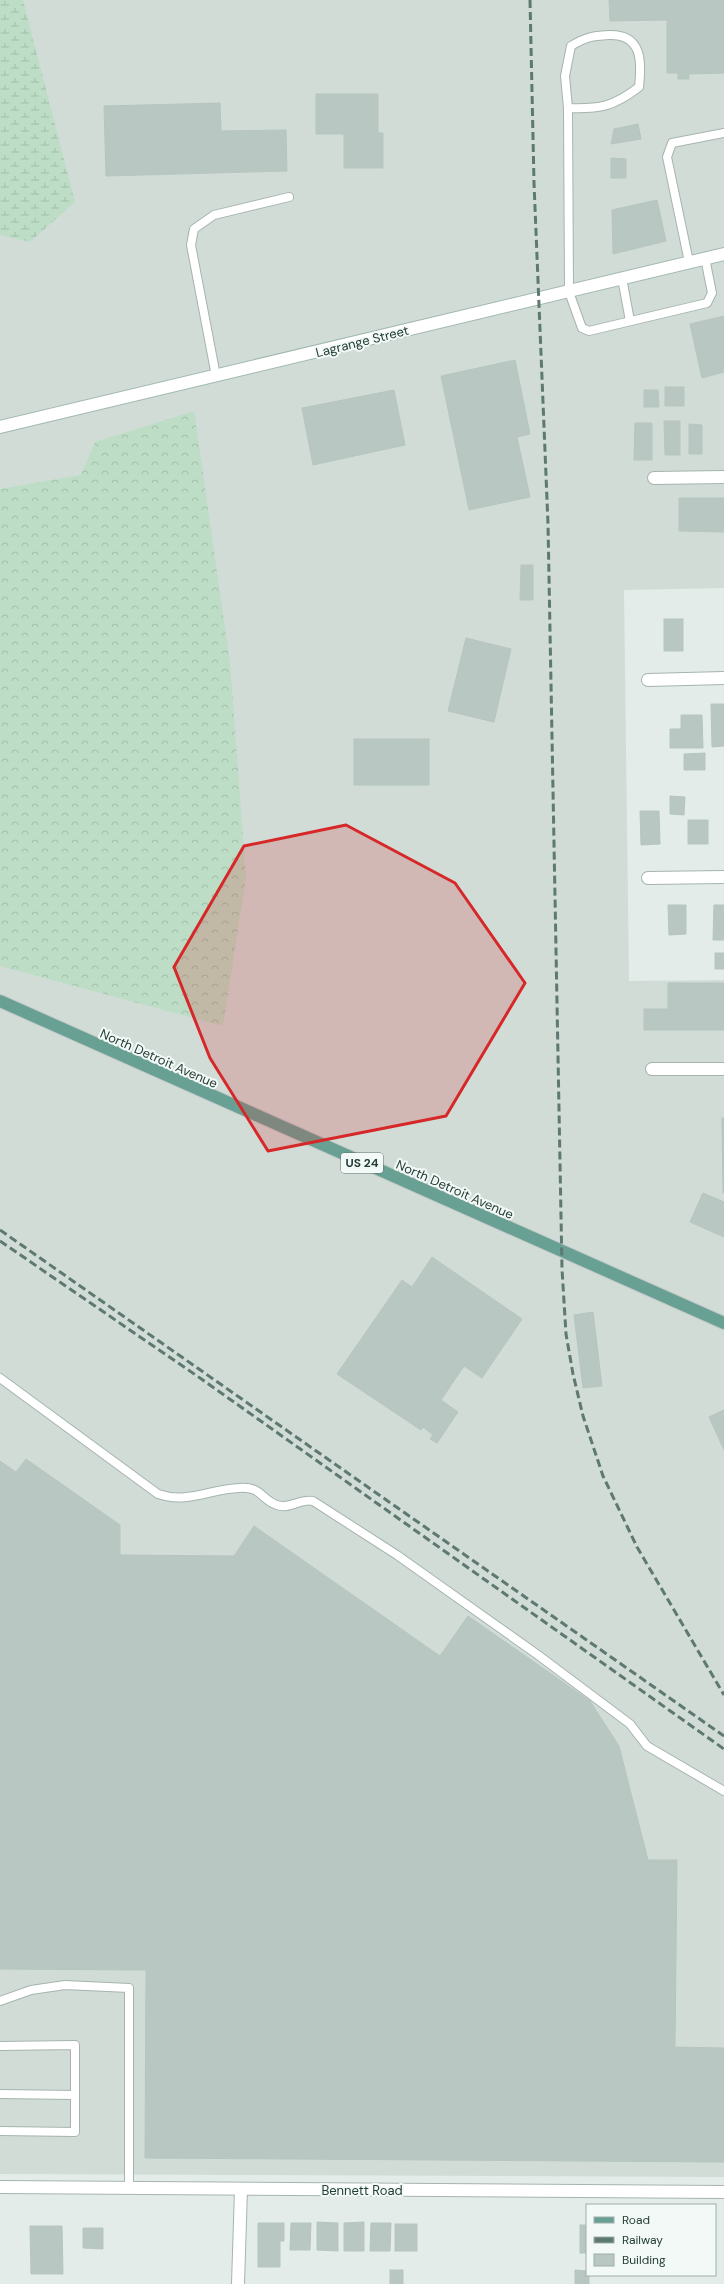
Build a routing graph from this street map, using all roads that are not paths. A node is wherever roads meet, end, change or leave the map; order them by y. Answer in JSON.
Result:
{"nodes":[{"id":1,"x":568,"y":108,"type":"junction"},
{"id":2,"x":724,"y":133,"type":"edge"},
{"id":3,"x":289,"y":197,"type":"dead end"},
{"id":4,"x":724,"y":254,"type":"edge"},
{"id":5,"x":705,"y":258,"type":"junction"},
{"id":6,"x":689,"y":262,"type":"junction"},
{"id":7,"x":622,"y":278,"type":"junction"},
{"id":8,"x":569,"y":292,"type":"junction"},
{"id":9,"x":630,"y":321,"type":"junction"},
{"id":10,"x":216,"y":376,"type":"junction"},
{"id":11,"x":0,"y":427,"type":"edge"},
{"id":12,"x":724,"y":477,"type":"edge"},
{"id":13,"x":654,"y":478,"type":"dead end"},
{"id":14,"x":724,"y":678,"type":"edge"},
{"id":15,"x":648,"y":680,"type":"dead end"},
{"id":16,"x":724,"y":877,"type":"edge"},
{"id":17,"x":648,"y":878,"type":"dead end"},
{"id":18,"x":0,"y":1001,"type":"edge"},
{"id":19,"x":652,"y":1069,"type":"dead end"},
{"id":20,"x":724,"y":1069,"type":"edge"},
{"id":21,"x":724,"y":1324,"type":"edge"},
{"id":22,"x":0,"y":1378,"type":"edge"},
{"id":23,"x":724,"y":1791,"type":"edge"},
{"id":24,"x":0,"y":2001,"type":"edge"},
{"id":25,"x":0,"y":2046,"type":"edge"},
{"id":26,"x":0,"y":2094,"type":"edge"},
{"id":27,"x":75,"y":2095,"type":"junction"},
{"id":28,"x":0,"y":2131,"type":"edge"},
{"id":29,"x":0,"y":2187,"type":"edge"},
{"id":30,"x":129,"y":2188,"type":"junction"},
{"id":31,"x":241,"y":2189,"type":"junction"},
{"id":32,"x":724,"y":2192,"type":"edge"},
{"id":33,"x":238,"y":2284,"type":"edge"}],
"edges":[{"from":1,"to":1,"type":"lane"},
{"from":1,"to":8,"type":"lane"},
{"from":2,"to":6,"type":"lane"},
{"from":3,"to":10,"type":"lane"},
{"from":4,"to":5,"type":"street","name":"Lagrange Street"},
{"from":5,"to":6,"type":"street","name":"Lagrange Street"},
{"from":5,"to":9,"type":"lane"},
{"from":6,"to":7,"type":"street","name":"Lagrange Street"},
{"from":7,"to":8,"type":"street","name":"Lagrange Street"},
{"from":7,"to":9,"type":"lane"},
{"from":8,"to":9,"type":"lane"},
{"from":8,"to":10,"type":"street","name":"Lagrange Street"},
{"from":10,"to":11,"type":"street","name":"Lagrange Street"},
{"from":12,"to":13,"type":"street"},
{"from":14,"to":15,"type":"street"},
{"from":16,"to":17,"type":"street"},
{"from":18,"to":21,"type":"main road","name":"North Detroit Avenue","number":"US 24"},
{"from":19,"to":20,"type":"street"},
{"from":22,"to":23,"type":"lane"},
{"from":24,"to":30,"type":"lane"},
{"from":25,"to":27,"type":"lane"},
{"from":26,"to":27,"type":"lane"},
{"from":27,"to":28,"type":"lane"},
{"from":29,"to":30,"type":"street","name":"Bennett Road"},
{"from":30,"to":31,"type":"street","name":"Bennett Road"},
{"from":31,"to":32,"type":"street","name":"Bennett Road"},
{"from":31,"to":33,"type":"street"}]}
